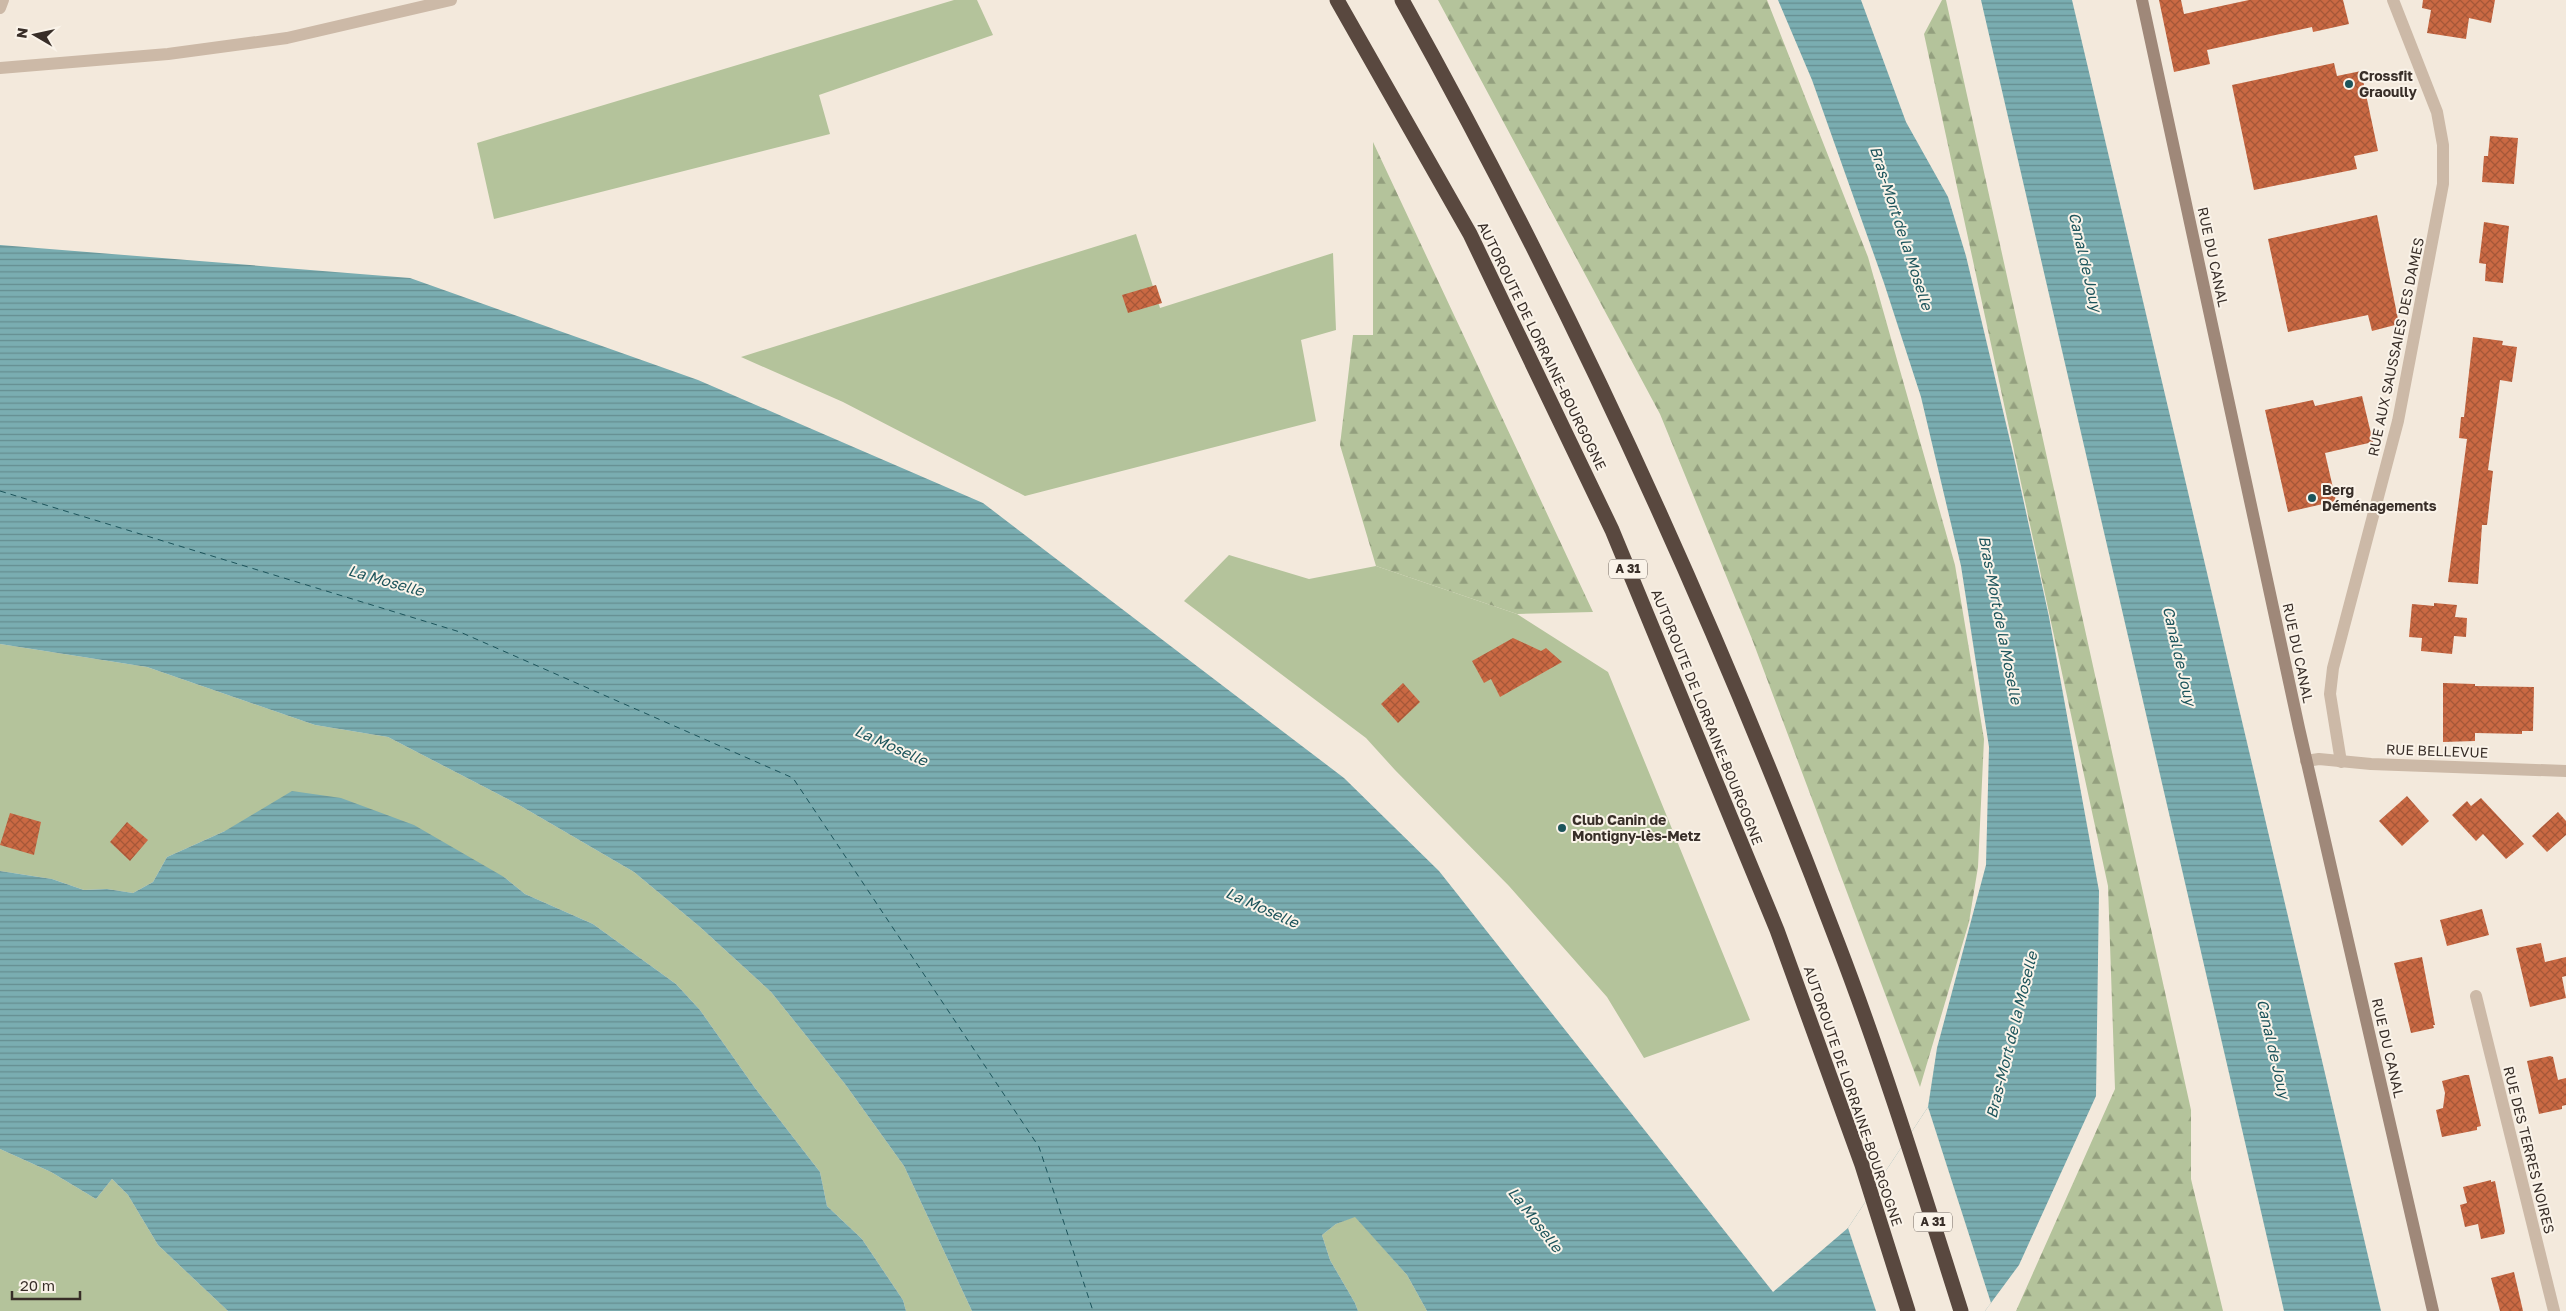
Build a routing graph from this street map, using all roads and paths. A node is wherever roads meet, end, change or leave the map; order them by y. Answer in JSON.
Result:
{"nodes":[{"id":1,"x":3,"y":0,"type":"edge"},
{"id":2,"x":451,"y":0,"type":"edge"},
{"id":3,"x":1337,"y":0,"type":"edge"},
{"id":4,"x":1402,"y":0,"type":"edge"},
{"id":5,"x":2142,"y":0,"type":"edge"},
{"id":6,"x":2393,"y":0,"type":"edge"},
{"id":7,"x":0,"y":8,"type":"edge"},
{"id":8,"x":0,"y":68,"type":"edge"},
{"id":9,"x":2306,"y":761,"type":"junction"},
{"id":10,"x":2341,"y":762,"type":"junction"},
{"id":11,"x":2566,"y":771,"type":"edge"},
{"id":12,"x":2476,"y":996,"type":"dead end"},
{"id":13,"x":1908,"y":1311,"type":"edge"},
{"id":14,"x":1961,"y":1311,"type":"edge"},
{"id":15,"x":2433,"y":1311,"type":"edge"},
{"id":16,"x":2554,"y":1311,"type":"edge"}],
"edges":[{"from":1,"to":7,"type":"street"},
{"from":2,"to":8,"type":"street"},
{"from":3,"to":13,"type":"highway","name":"AUTOROUTE DE LORRAINE-BOURGOGNE","number":"A 31"},
{"from":4,"to":14,"type":"highway","number":"A 31"},
{"from":5,"to":9,"type":"street","name":"RUE DU CANAL"},
{"from":6,"to":10,"type":"street","name":"RUE AUX SAUSSAIES DES DAMES"},
{"from":9,"to":10,"type":"street","name":"RUE BELLEVUE"},
{"from":9,"to":15,"type":"street","name":"RUE DU CANAL"},
{"from":10,"to":11,"type":"street","name":"RUE BELLEVUE"},
{"from":12,"to":16,"type":"street","name":"RUE DES TERRES NOIRES"}]}
